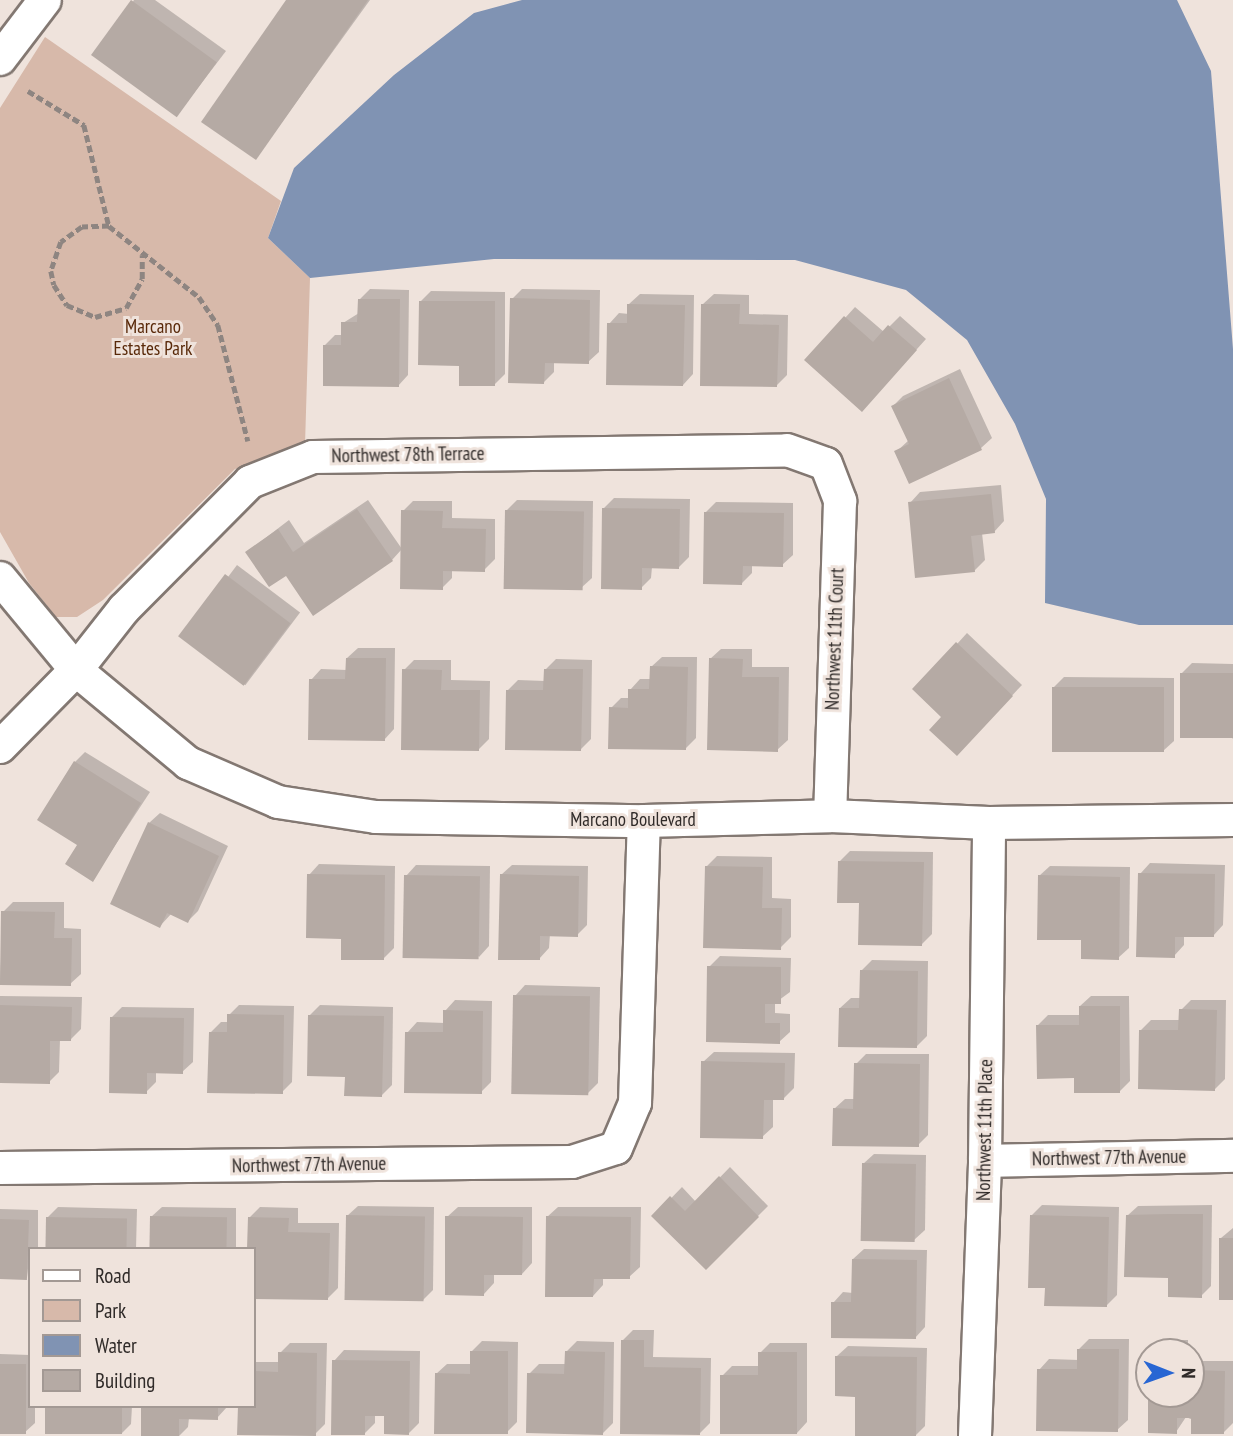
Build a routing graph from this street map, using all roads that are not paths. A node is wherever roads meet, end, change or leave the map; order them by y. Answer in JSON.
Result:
{"nodes":[{"id":1,"x":45,"y":0,"type":"edge"},
{"id":2,"x":0,"y":59,"type":"edge"},
{"id":3,"x":826,"y":464,"type":"joint"},
{"id":4,"x":0,"y":578,"type":"edge"},
{"id":5,"x":76,"y":670,"type":"junction"},
{"id":6,"x":0,"y":747,"type":"edge"},
{"id":7,"x":830,"y":816,"type":"junction"},
{"id":8,"x":1233,"y":820,"type":"edge"},
{"id":9,"x":645,"y":821,"type":"junction"},
{"id":10,"x":989,"y":823,"type":"junction"},
{"id":11,"x":1233,"y":1156,"type":"edge"},
{"id":12,"x":985,"y":1161,"type":"junction"},
{"id":13,"x":0,"y":1168,"type":"edge"},
{"id":14,"x":975,"y":1436,"type":"edge"}],
"edges":[{"from":1,"to":2,"type":"street"},
{"from":3,"to":5,"type":"street","name":"Northwest 78th Terrace"},
{"from":3,"to":7,"type":"street","name":"Northwest 11th Court"},
{"from":4,"to":5,"type":"street","name":"Marcano Boulevard"},
{"from":5,"to":6,"type":"street","name":"Northwest 78th Terrace"},
{"from":5,"to":9,"type":"street","name":"Marcano Boulevard"},
{"from":7,"to":9,"type":"street","name":"Marcano Boulevard"},
{"from":7,"to":10,"type":"street","name":"Marcano Boulevard"},
{"from":8,"to":10,"type":"street","name":"Marcano Boulevard"},
{"from":9,"to":13,"type":"street","name":"Northwest 77th Avenue"},
{"from":10,"to":12,"type":"street","name":"Northwest 11th Place"},
{"from":11,"to":12,"type":"street","name":"Northwest 77th Avenue"},
{"from":12,"to":14,"type":"street","name":"Northwest 11th Place"}]}
